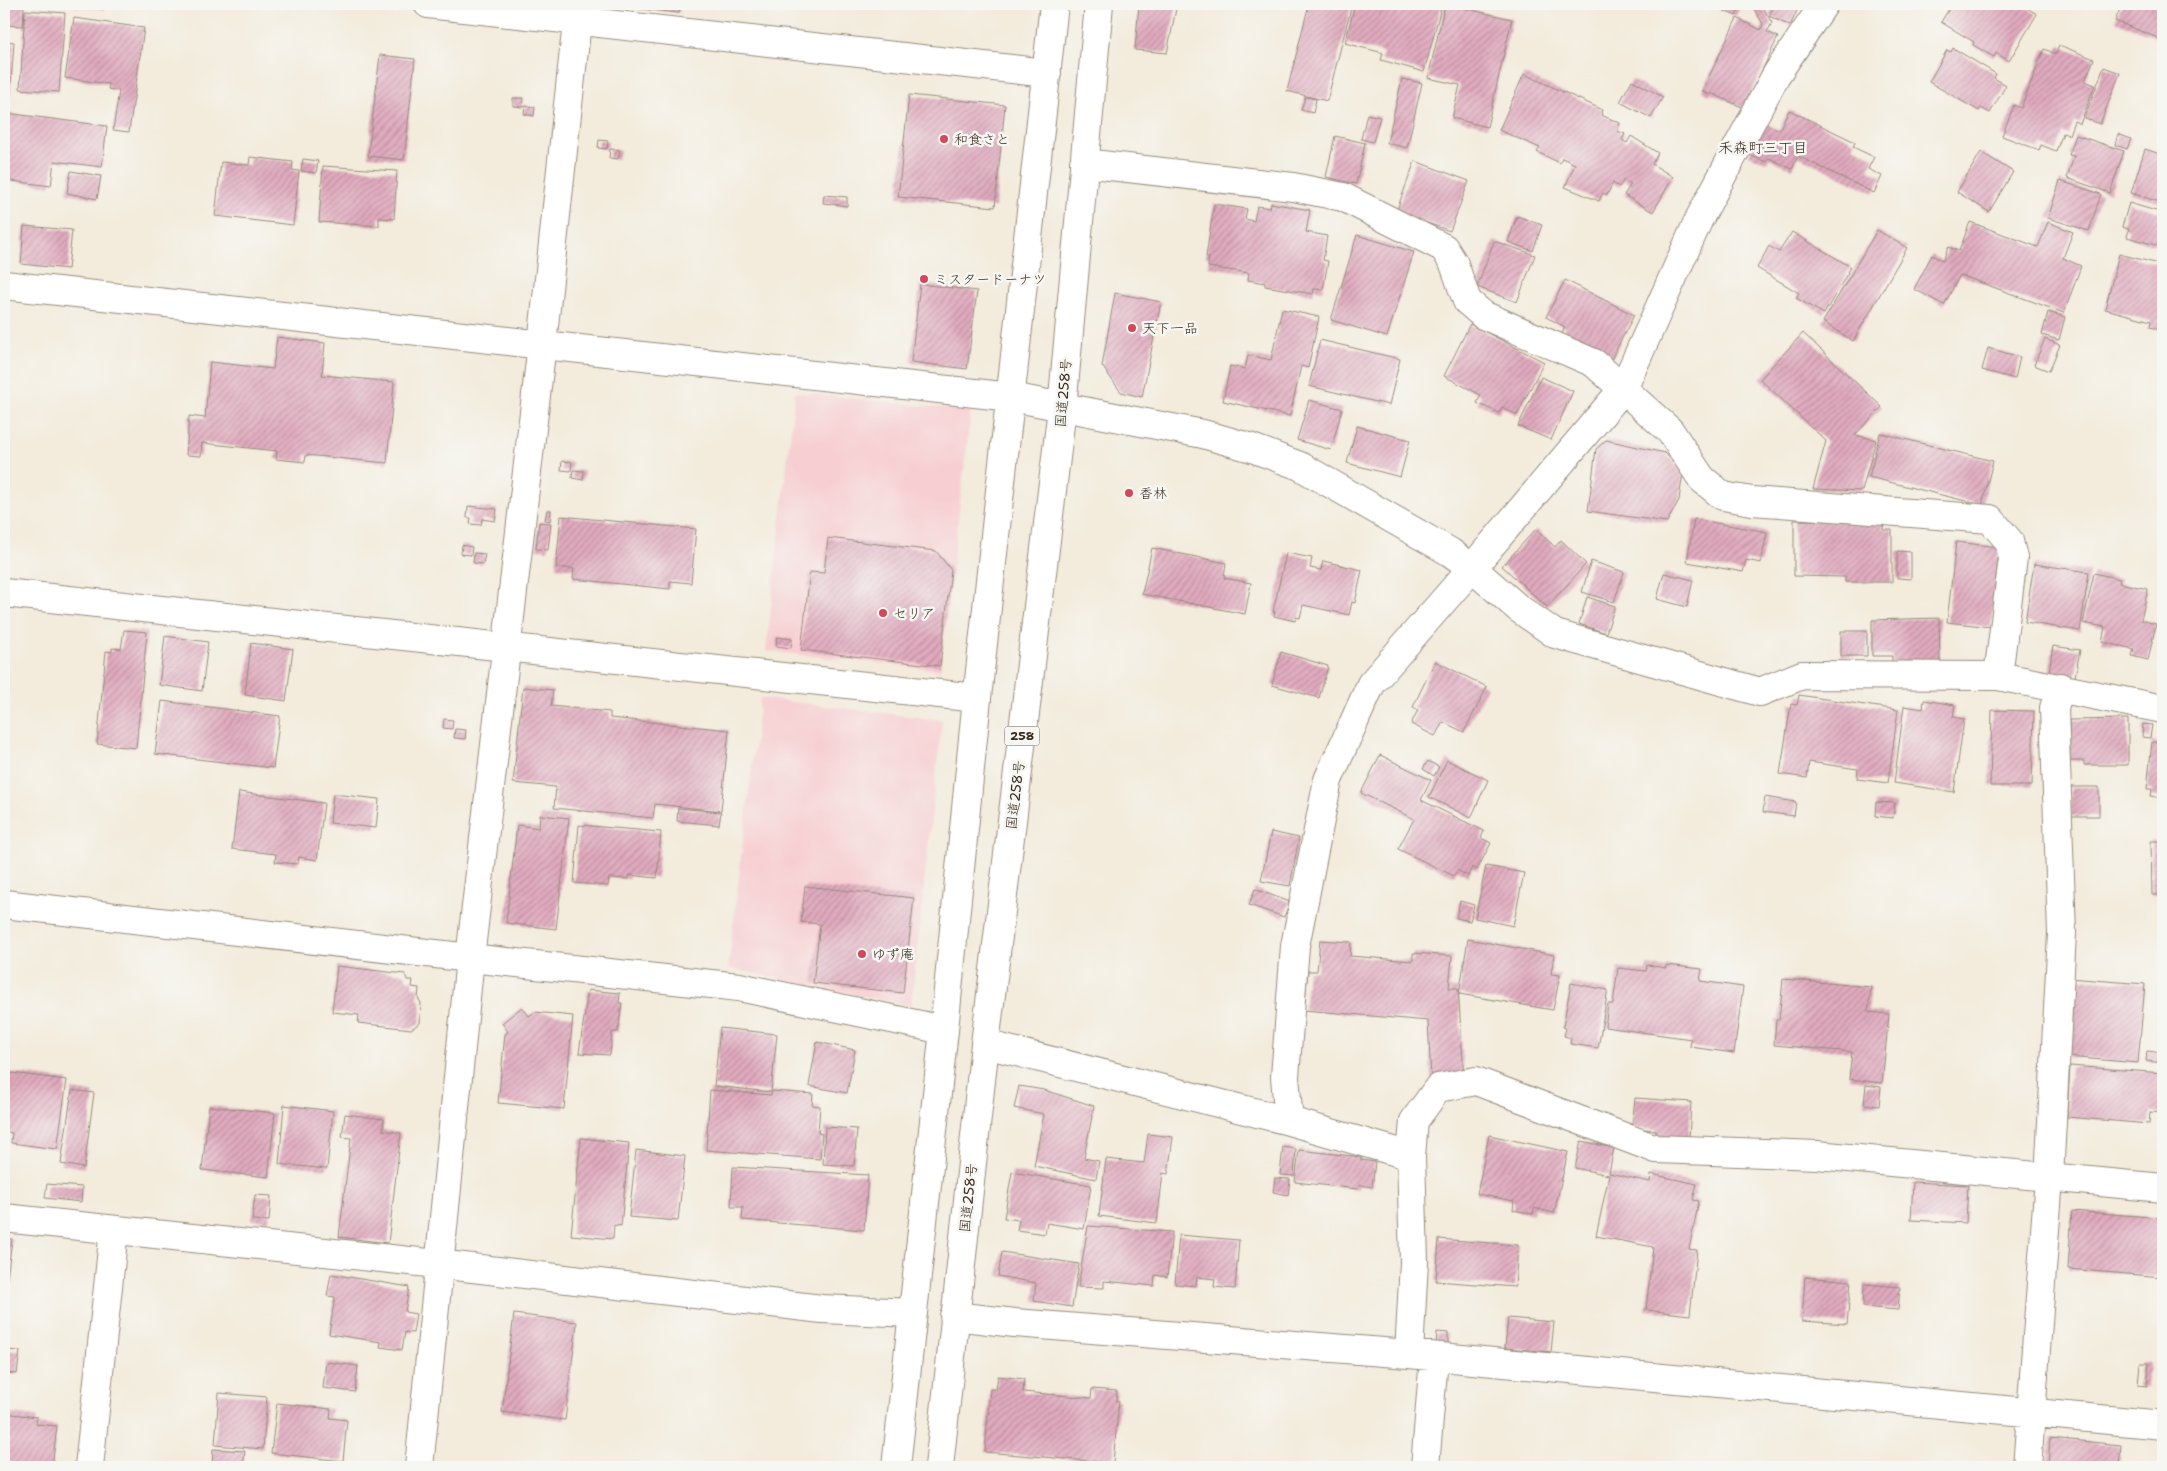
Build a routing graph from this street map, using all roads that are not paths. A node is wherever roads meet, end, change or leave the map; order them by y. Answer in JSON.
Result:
{"nodes":[{"id":1,"x":428,"y":4,"type":"edge"},
{"id":2,"x":1054,"y":4,"type":"edge"},
{"id":3,"x":1099,"y":4,"type":"edge"},
{"id":4,"x":1824,"y":4,"type":"edge"},
{"id":5,"x":578,"y":12,"type":"edge"},
{"id":6,"x":1047,"y":73,"type":"junction"},
{"id":7,"x":1084,"y":163,"type":"junction"},
{"id":8,"x":4,"y":285,"type":"edge"},
{"id":9,"x":542,"y":344,"type":"junction"},
{"id":10,"x":1623,"y":389,"type":"junction"},
{"id":11,"x":1011,"y":397,"type":"junction"},
{"id":12,"x":1062,"y":408,"type":"junction"},
{"id":13,"x":1472,"y":568,"type":"junction"},
{"id":14,"x":4,"y":593,"type":"edge"},
{"id":15,"x":507,"y":647,"type":"junction"},
{"id":16,"x":1998,"y":676,"type":"junction"},
{"id":17,"x":2060,"y":687,"type":"junction"},
{"id":18,"x":977,"y":698,"type":"junction"},
{"id":19,"x":2163,"y":709,"type":"edge"},
{"id":20,"x":4,"y":904,"type":"edge"},
{"id":21,"x":470,"y":958,"type":"junction"},
{"id":22,"x":944,"y":1030,"type":"junction"},
{"id":23,"x":985,"y":1044,"type":"junction"},
{"id":24,"x":1289,"y":1121,"type":"junction"},
{"id":25,"x":1411,"y":1156,"type":"junction"},
{"id":26,"x":2049,"y":1178,"type":"junction"},
{"id":27,"x":2163,"y":1188,"type":"edge"},
{"id":28,"x":4,"y":1218,"type":"edge"},
{"id":29,"x":114,"y":1230,"type":"junction"},
{"id":30,"x":438,"y":1264,"type":"junction"},
{"id":31,"x":913,"y":1313,"type":"junction"},
{"id":32,"x":954,"y":1316,"type":"junction"},
{"id":33,"x":1421,"y":1356,"type":"junction"},
{"id":34,"x":2031,"y":1413,"type":"junction"},
{"id":35,"x":2163,"y":1425,"type":"edge"},
{"id":36,"x":89,"y":1467,"type":"edge"},
{"id":37,"x":419,"y":1467,"type":"edge"},
{"id":38,"x":896,"y":1467,"type":"edge"},
{"id":39,"x":939,"y":1467,"type":"edge"},
{"id":40,"x":1425,"y":1467,"type":"edge"},
{"id":41,"x":2027,"y":1467,"type":"edge"}],
"edges":[{"from":1,"to":5,"type":"main road"},
{"from":2,"to":6,"type":"main road"},
{"from":3,"to":7,"type":"main road","name":"国道258号","number":"258"},
{"from":4,"to":10,"type":"main road"},
{"from":5,"to":6,"type":"main road"},
{"from":5,"to":9,"type":"main road"},
{"from":6,"to":11,"type":"main road"},
{"from":7,"to":10,"type":"main road"},
{"from":7,"to":12,"type":"main road","name":"国道258号","number":"258"},
{"from":8,"to":9,"type":"main road"},
{"from":9,"to":11,"type":"main road"},
{"from":9,"to":15,"type":"main road"},
{"from":10,"to":13,"type":"main road"},
{"from":10,"to":16,"type":"main road"},
{"from":11,"to":12,"type":"main road"},
{"from":11,"to":18,"type":"main road"},
{"from":12,"to":13,"type":"main road"},
{"from":12,"to":23,"type":"main road","name":"国道258号","number":"258"},
{"from":13,"to":16,"type":"main road"},
{"from":13,"to":24,"type":"main road"},
{"from":14,"to":15,"type":"main road"},
{"from":15,"to":18,"type":"main road"},
{"from":15,"to":21,"type":"main road"},
{"from":16,"to":17,"type":"main road"},
{"from":17,"to":19,"type":"main road"},
{"from":17,"to":26,"type":"main road"},
{"from":18,"to":22,"type":"main road"},
{"from":20,"to":21,"type":"main road"},
{"from":21,"to":22,"type":"main road"},
{"from":21,"to":30,"type":"main road"},
{"from":22,"to":31,"type":"main road"},
{"from":23,"to":24,"type":"main road"},
{"from":23,"to":32,"type":"main road","name":"国道258号","number":"258"},
{"from":24,"to":25,"type":"main road"},
{"from":25,"to":26,"type":"main road"},
{"from":25,"to":33,"type":"main road"},
{"from":26,"to":27,"type":"main road"},
{"from":26,"to":34,"type":"main road"},
{"from":28,"to":29,"type":"main road"},
{"from":29,"to":30,"type":"main road"},
{"from":29,"to":36,"type":"main road"},
{"from":30,"to":31,"type":"main road"},
{"from":30,"to":37,"type":"main road"},
{"from":31,"to":38,"type":"main road"},
{"from":32,"to":33,"type":"main road"},
{"from":32,"to":39,"type":"main road","name":"国道258号","number":"258"},
{"from":33,"to":34,"type":"main road"},
{"from":33,"to":40,"type":"main road"},
{"from":34,"to":35,"type":"main road"},
{"from":34,"to":41,"type":"main road"}]}
